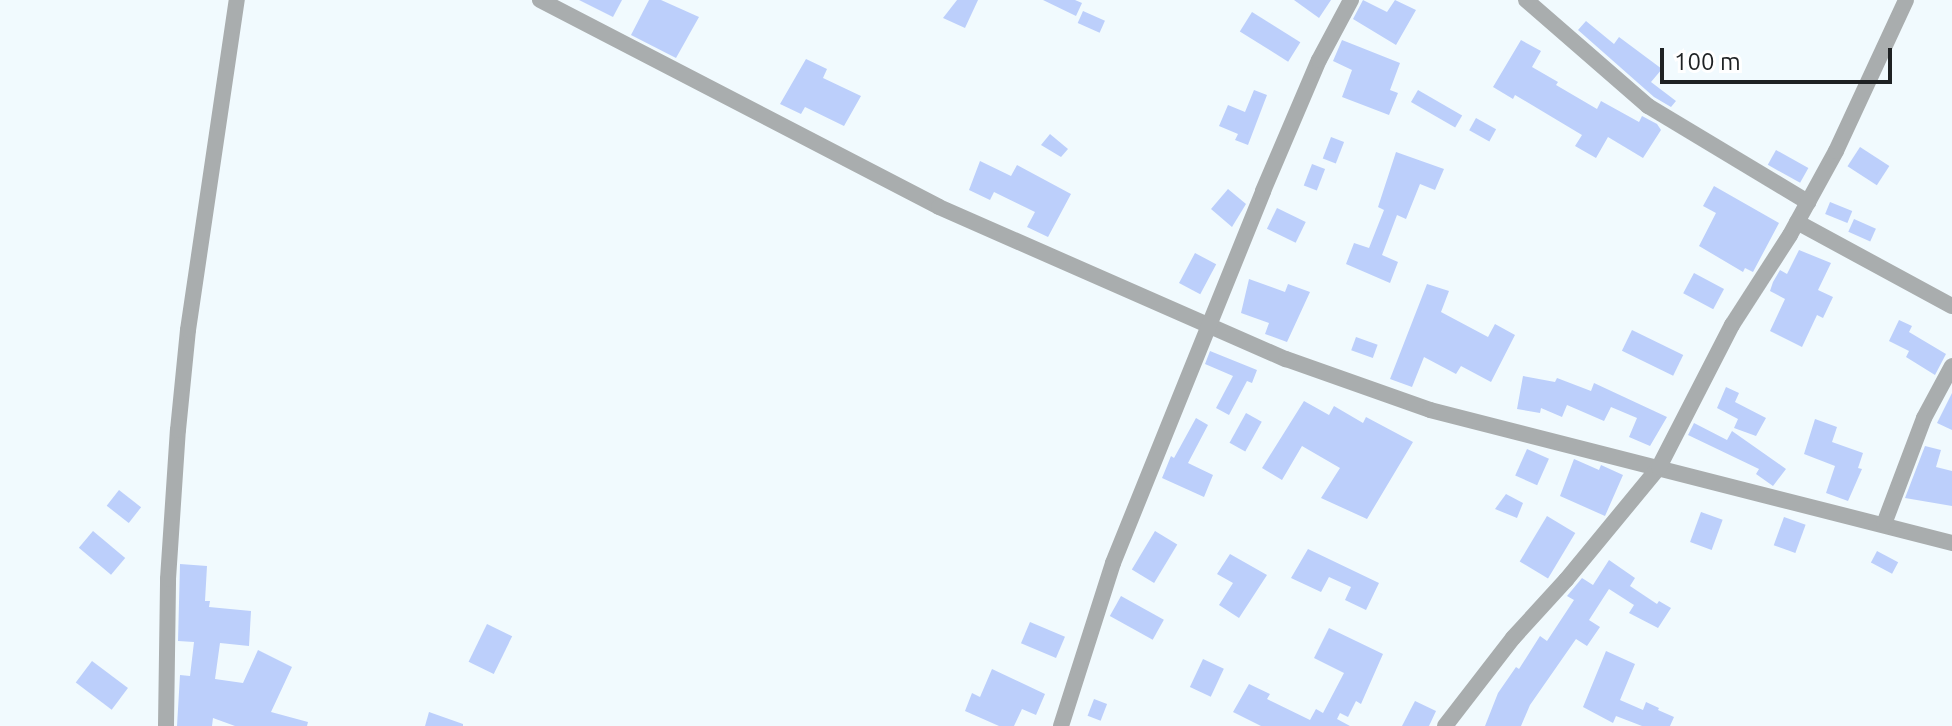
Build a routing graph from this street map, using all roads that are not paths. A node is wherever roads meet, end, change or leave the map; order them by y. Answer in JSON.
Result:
{"nodes":[{"id":1,"x":237,"y":0,"type":"edge"},
{"id":2,"x":540,"y":0,"type":"edge"},
{"id":3,"x":1351,"y":0,"type":"edge"},
{"id":4,"x":1526,"y":0,"type":"edge"},
{"id":5,"x":1906,"y":0,"type":"edge"},
{"id":6,"x":1808,"y":202,"type":"junction"},
{"id":7,"x":1797,"y":222,"type":"junction"},
{"id":8,"x":1952,"y":306,"type":"edge"},
{"id":9,"x":1208,"y":327,"type":"junction"},
{"id":10,"x":1952,"y":366,"type":"edge"},
{"id":11,"x":1659,"y":467,"type":"junction"},
{"id":12,"x":1884,"y":524,"type":"junction"},
{"id":13,"x":1952,"y":543,"type":"edge"},
{"id":14,"x":166,"y":726,"type":"edge"},
{"id":15,"x":1061,"y":726,"type":"edge"},
{"id":16,"x":1445,"y":726,"type":"edge"}],
"edges":[{"from":1,"to":14,"type":"street"},
{"from":2,"to":9,"type":"street"},
{"from":3,"to":9,"type":"street"},
{"from":4,"to":6,"type":"street"},
{"from":5,"to":6,"type":"street"},
{"from":6,"to":7,"type":"street"},
{"from":7,"to":8,"type":"street"},
{"from":7,"to":11,"type":"street"},
{"from":9,"to":11,"type":"street"},
{"from":9,"to":15,"type":"street"},
{"from":10,"to":12,"type":"street"},
{"from":11,"to":12,"type":"street"},
{"from":11,"to":16,"type":"street"},
{"from":12,"to":13,"type":"street"}]}
